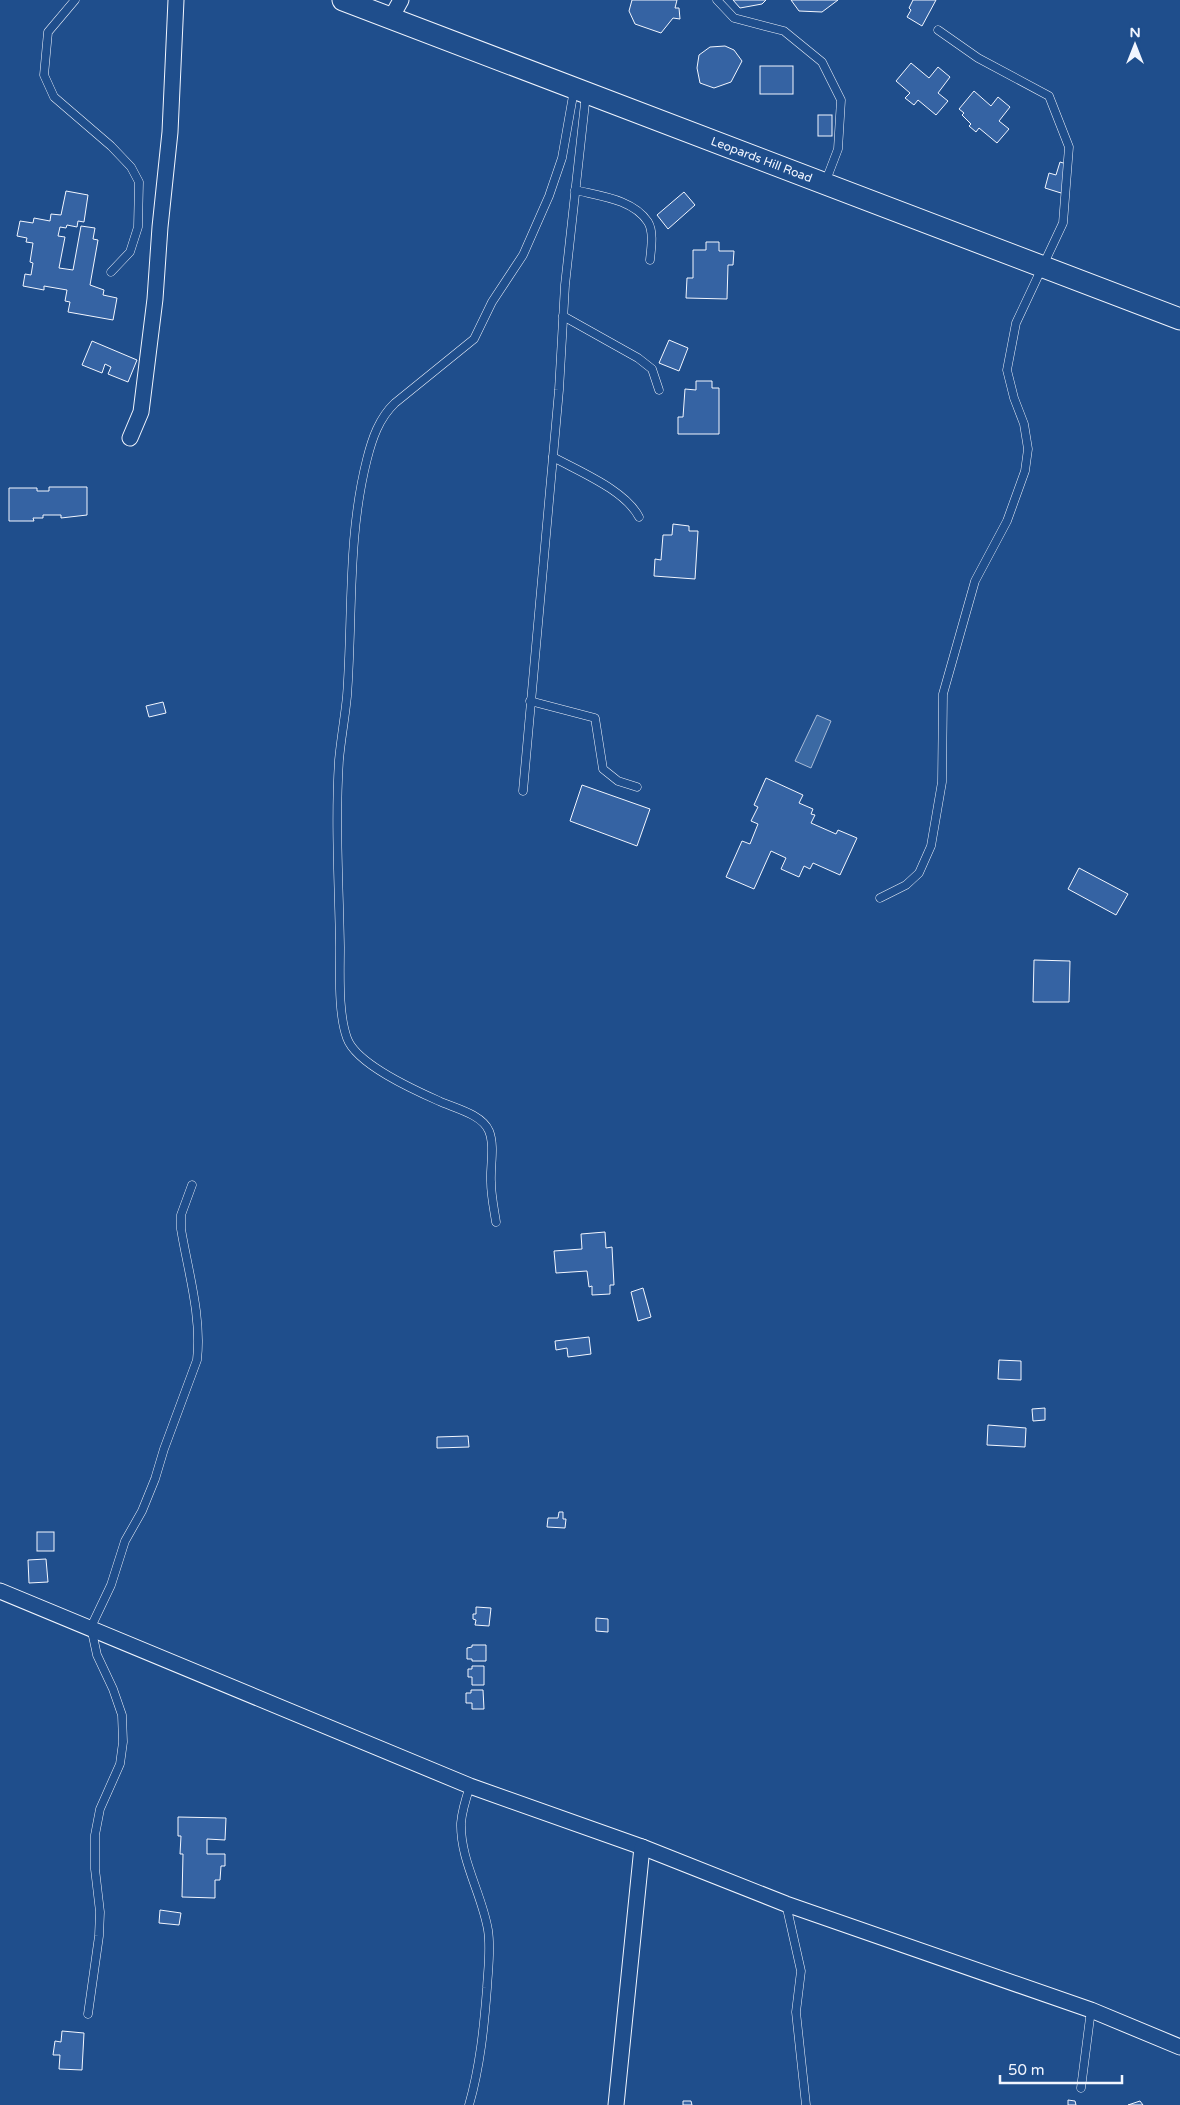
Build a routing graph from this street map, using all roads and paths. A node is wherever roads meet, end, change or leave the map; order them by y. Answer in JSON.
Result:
{"nodes":[{"id":1,"x":75,"y":0,"type":"edge"},
{"id":2,"x":176,"y":0,"type":"edge"},
{"id":3,"x":343,"y":0,"type":"edge"},
{"id":4,"x":718,"y":0,"type":"edge"},
{"id":5,"x":396,"y":9,"type":"edge"},
{"id":6,"x":938,"y":30,"type":"dead end"},
{"id":7,"x":580,"y":90,"type":"junction"},
{"id":8,"x":825,"y":183,"type":"junction"},
{"id":9,"x":575,"y":190,"type":"junction"},
{"id":10,"x":650,"y":260,"type":"dead end"},
{"id":11,"x":1042,"y":266,"type":"junction"},
{"id":12,"x":110,"y":272,"type":"dead end"},
{"id":13,"x":563,"y":316,"type":"junction"},
{"id":14,"x":1180,"y":319,"type":"edge"},
{"id":15,"x":659,"y":390,"type":"dead end"},
{"id":16,"x":130,"y":438,"type":"dead end"},
{"id":17,"x":553,"y":457,"type":"junction"},
{"id":18,"x":639,"y":517,"type":"dead end"},
{"id":19,"x":530,"y":701,"type":"junction"},
{"id":20,"x":637,"y":787,"type":"dead end"},
{"id":21,"x":523,"y":792,"type":"dead end"},
{"id":22,"x":880,"y":898,"type":"dead end"},
{"id":23,"x":192,"y":1185,"type":"dead end"},
{"id":24,"x":496,"y":1222,"type":"dead end"},
{"id":25,"x":0,"y":1591,"type":"edge"},
{"id":26,"x":91,"y":1627,"type":"junction"},
{"id":27,"x":470,"y":1786,"type":"junction"},
{"id":28,"x":642,"y":1847,"type":"junction"},
{"id":29,"x":786,"y":1904,"type":"junction"},
{"id":30,"x":1091,"y":2010,"type":"junction"},
{"id":31,"x":88,"y":2014,"type":"dead end"},
{"id":32,"x":1180,"y":2047,"type":"edge"},
{"id":33,"x":1081,"y":2088,"type":"dead end"},
{"id":34,"x":469,"y":2105,"type":"edge"},
{"id":35,"x":616,"y":2105,"type":"edge"},
{"id":36,"x":806,"y":2105,"type":"edge"}],
"edges":[{"from":1,"to":12,"type":"lane"},
{"from":2,"to":16,"type":"street"},
{"from":3,"to":5,"type":"main road","name":"Leopards Hill Road"},
{"from":4,"to":8,"type":"lane"},
{"from":5,"to":7,"type":"main road","name":"Leopards Hill Road"},
{"from":6,"to":11,"type":"lane"},
{"from":7,"to":8,"type":"main road","name":"Leopards Hill Road"},
{"from":7,"to":9,"type":"lane"},
{"from":7,"to":24,"type":"lane"},
{"from":8,"to":11,"type":"main road","name":"Leopards Hill Road"},
{"from":9,"to":10,"type":"lane"},
{"from":9,"to":13,"type":"lane"},
{"from":11,"to":14,"type":"main road","name":"Leopards Hill Road"},
{"from":11,"to":22,"type":"lane"},
{"from":13,"to":15,"type":"lane"},
{"from":13,"to":17,"type":"lane"},
{"from":17,"to":18,"type":"lane"},
{"from":17,"to":19,"type":"lane"},
{"from":19,"to":20,"type":"lane"},
{"from":19,"to":21,"type":"lane"},
{"from":23,"to":26,"type":"lane"},
{"from":25,"to":26,"type":"street"},
{"from":26,"to":27,"type":"street"},
{"from":26,"to":31,"type":"lane"},
{"from":27,"to":28,"type":"street"},
{"from":27,"to":34,"type":"lane"},
{"from":28,"to":29,"type":"street"},
{"from":28,"to":35,"type":"street"},
{"from":29,"to":30,"type":"street"},
{"from":29,"to":36,"type":"lane"},
{"from":30,"to":32,"type":"street"},
{"from":30,"to":33,"type":"lane"}]}
